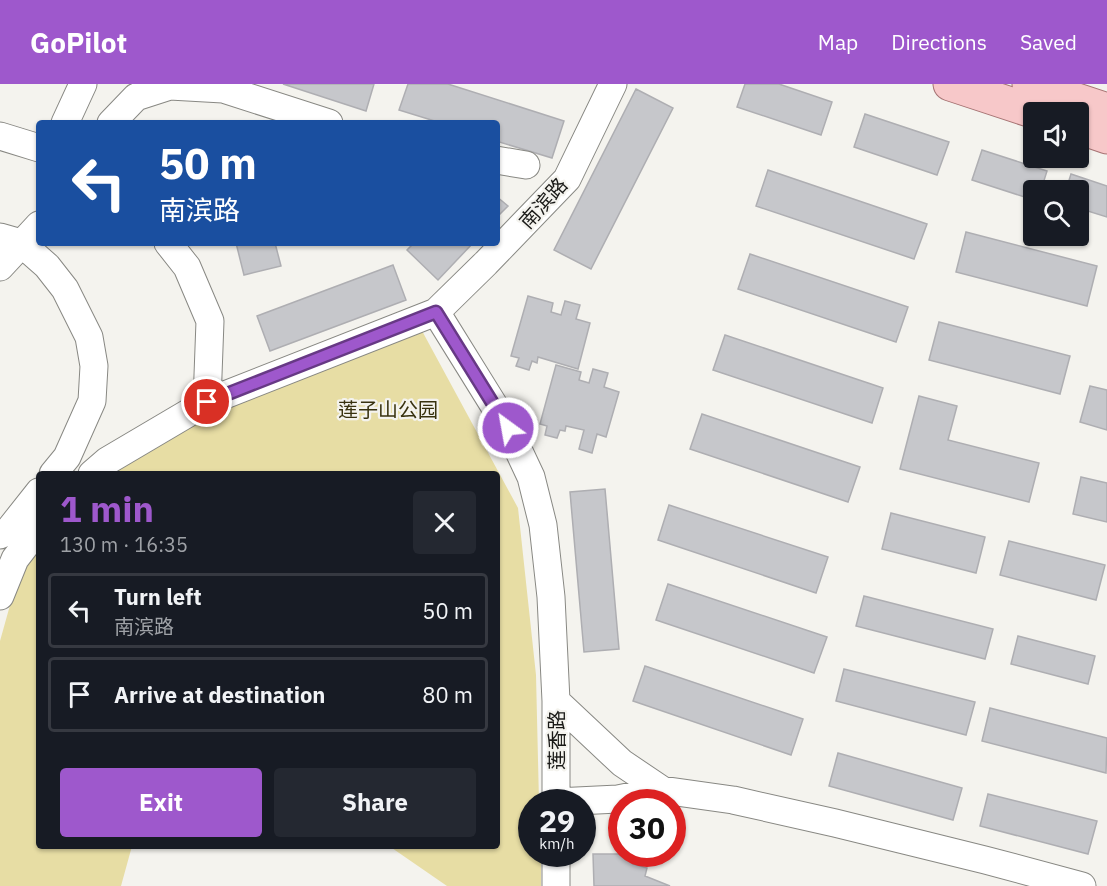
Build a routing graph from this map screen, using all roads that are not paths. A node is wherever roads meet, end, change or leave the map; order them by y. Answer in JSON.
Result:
{"nodes":[{"id":1,"x":83,"y":84,"type":"edge"},
{"id":2,"x":613,"y":84,"type":"edge"},
{"id":3,"x":950,"y":84,"type":"edge"},
{"id":4,"x":1029,"y":84,"type":"edge"},
{"id":5,"x":170,"y":85,"type":"edge"},
{"id":6,"x":1023,"y":108,"type":"edge"},
{"id":7,"x":1107,"y":110,"type":"edge"},
{"id":8,"x":66,"y":120,"type":"edge"},
{"id":9,"x":114,"y":120,"type":"edge"},
{"id":10,"x":320,"y":120,"type":"edge"},
{"id":11,"x":1089,"y":130,"type":"edge"},
{"id":12,"x":0,"y":136,"type":"edge"},
{"id":13,"x":1107,"y":136,"type":"edge"},
{"id":14,"x":36,"y":147,"type":"edge"},
{"id":15,"x":500,"y":161,"type":"edge"},
{"id":16,"x":526,"y":165,"type":"dead end"},
{"id":17,"x":20,"y":235,"type":"edge"},
{"id":18,"x":170,"y":246,"type":"edge"},
{"id":19,"x":0,"y":267,"type":"edge"},
{"id":20,"x":436,"y":312,"type":"junction"},
{"id":21,"x":207,"y":402,"type":"junction"},
{"id":22,"x":55,"y":471,"type":"edge"},
{"id":23,"x":95,"y":471,"type":"edge"},
{"id":24,"x":36,"y":496,"type":"edge"},
{"id":25,"x":36,"y":532,"type":"edge"},
{"id":26,"x":0,"y":535,"type":"edge"},
{"id":27,"x":0,"y":596,"type":"edge"},
{"id":28,"x":556,"y":701,"type":"junction"},
{"id":29,"x":556,"y":789,"type":"edge"},
{"id":30,"x":661,"y":789,"type":"edge"},
{"id":31,"x":686,"y":793,"type":"edge"},
{"id":32,"x":556,"y":867,"type":"edge"},
{"id":33,"x":556,"y":886,"type":"edge"},
{"id":34,"x":1082,"y":886,"type":"edge"}],
"edges":[{"from":1,"to":8,"type":"street"},
{"from":2,"to":20,"type":"street","name":"南滨路"},
{"from":3,"to":6,"type":"main road"},
{"from":4,"to":7,"type":"main road"},
{"from":5,"to":9,"type":"street"},
{"from":5,"to":10,"type":"street"},
{"from":11,"to":13,"type":"main road"},
{"from":12,"to":14,"type":"street"},
{"from":15,"to":16,"type":"street"},
{"from":17,"to":19,"type":"street"},
{"from":17,"to":22,"type":"street"},
{"from":18,"to":21,"type":"street"},
{"from":20,"to":21,"type":"street","name":"南滨路"},
{"from":20,"to":28,"type":"street","name":"莲香路"},
{"from":21,"to":23,"type":"street","name":"南滨路"},
{"from":24,"to":26,"type":"street"},
{"from":25,"to":27,"type":"street"},
{"from":28,"to":29,"type":"street","name":"莲香路"},
{"from":28,"to":30,"type":"street"},
{"from":31,"to":34,"type":"street","name":"莲香路"},
{"from":32,"to":33,"type":"street"}]}
